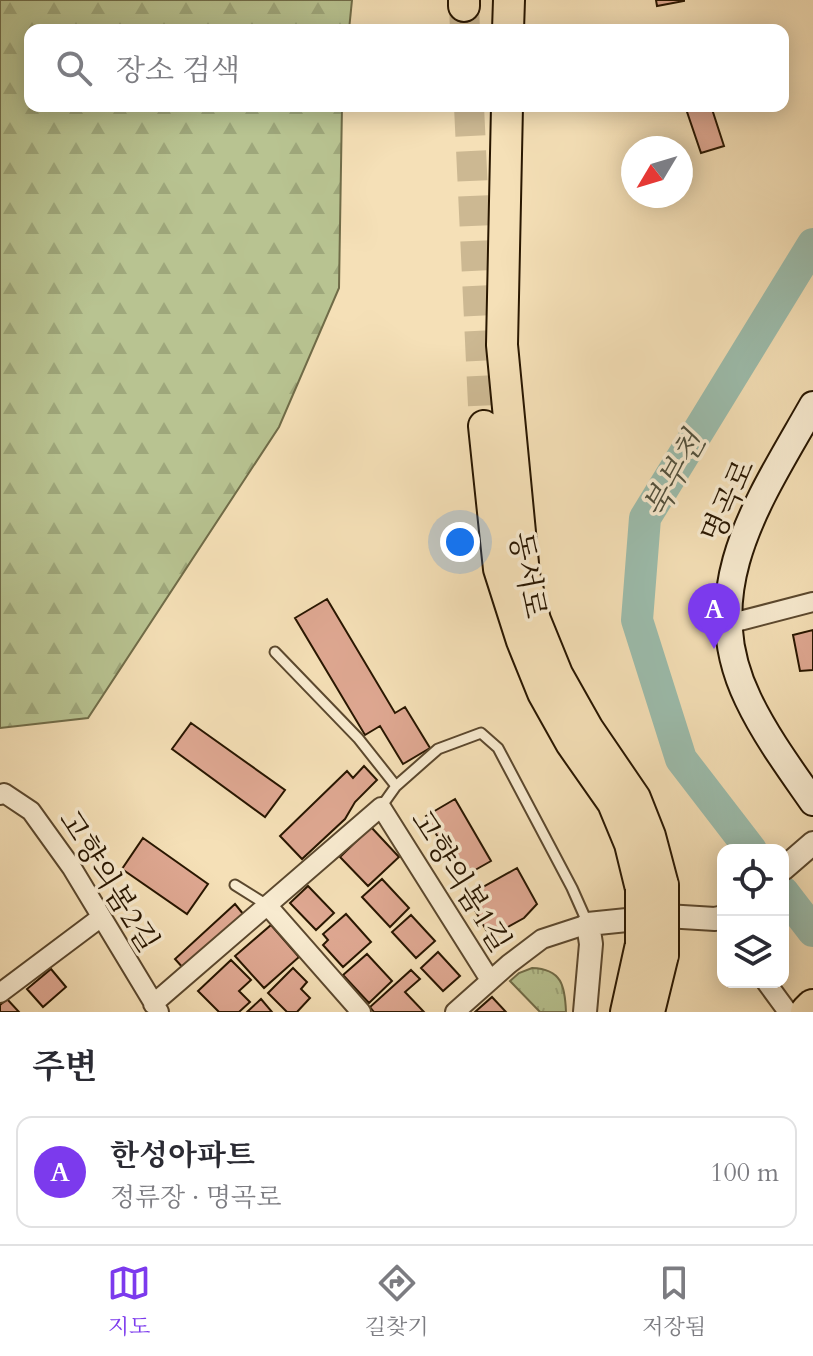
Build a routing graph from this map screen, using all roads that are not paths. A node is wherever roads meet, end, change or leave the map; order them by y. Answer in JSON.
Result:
{"nodes":[{"id":1,"x":509,"y":0,"type":"edge"},
{"id":2,"x":508,"y":24,"type":"edge"},
{"id":3,"x":507,"y":112,"type":"edge"},
{"id":4,"x":813,"y":405,"type":"edge"},
{"id":5,"x":484,"y":426,"type":"tunnel mouth"},
{"id":6,"x":813,"y":602,"type":"edge"},
{"id":7,"x":728,"y":624,"type":"junction"},
{"id":8,"x":275,"y":652,"type":"dead end"},
{"id":9,"x":396,"y":786,"type":"junction"},
{"id":10,"x":0,"y":795,"type":"edge"},
{"id":11,"x":813,"y":802,"type":"edge"},
{"id":12,"x":381,"y":807,"type":"junction"},
{"id":13,"x":813,"y":843,"type":"edge"},
{"id":14,"x":789,"y":864,"type":"edge"},
{"id":15,"x":235,"y":885,"type":"dead end"},
{"id":16,"x":652,"y":887,"type":"junction"},
{"id":17,"x":267,"y":905,"type":"junction"},
{"id":18,"x":100,"y":918,"type":"junction"},
{"id":19,"x":717,"y":921,"type":"edge"},
{"id":20,"x":588,"y":924,"type":"junction"},
{"id":21,"x":652,"y":949,"type":"junction"},
{"id":22,"x":490,"y":980,"type":"junction"},
{"id":23,"x":770,"y":988,"type":"edge"},
{"id":24,"x":0,"y":993,"type":"edge"},
{"id":25,"x":813,"y":1007,"type":"edge"},
{"id":26,"x":156,"y":1008,"type":"edge"},
{"id":27,"x":361,"y":1012,"type":"edge"},
{"id":28,"x":455,"y":1012,"type":"edge"},
{"id":29,"x":585,"y":1012,"type":"edge"},
{"id":30,"x":626,"y":1012,"type":"edge"},
{"id":31,"x":649,"y":1012,"type":"edge"},
{"id":32,"x":788,"y":1012,"type":"edge"},
{"id":33,"x":808,"y":1012,"type":"edge"}],
"edges":[{"from":1,"to":2,"type":"highway"},
{"from":3,"to":16,"type":"highway","name":"동서로"},
{"from":4,"to":7,"type":"main road","name":"명곡로"},
{"from":5,"to":16,"type":"highway","name":"동서로"},
{"from":6,"to":7,"type":"street"},
{"from":7,"to":11,"type":"main road","name":"명곡로"},
{"from":8,"to":9,"type":"lane"},
{"from":9,"to":12,"type":"lane"},
{"from":9,"to":20,"type":"lane"},
{"from":10,"to":18,"type":"street","name":"고향의봄2길"},
{"from":12,"to":17,"type":"street","name":"고향의봄1길"},
{"from":12,"to":22,"type":"street","name":"고향의봄1길"},
{"from":13,"to":14,"type":"street"},
{"from":15,"to":17,"type":"lane"},
{"from":16,"to":21,"type":"highway","name":"동서로","bridge":true},
{"from":17,"to":26,"type":"street","name":"고향의봄1길"},
{"from":17,"to":27,"type":"street"},
{"from":18,"to":24,"type":"street"},
{"from":18,"to":26,"type":"street","name":"고향의봄2길"},
{"from":19,"to":20,"type":"street"},
{"from":20,"to":22,"type":"street","name":"고향의봄1길"},
{"from":20,"to":29,"type":"street"},
{"from":21,"to":30,"type":"highway","name":"동서로"},
{"from":21,"to":31,"type":"highway","name":"동서로"},
{"from":22,"to":28,"type":"street"},
{"from":23,"to":32,"type":"street"},
{"from":25,"to":33,"type":"highway"}]}
